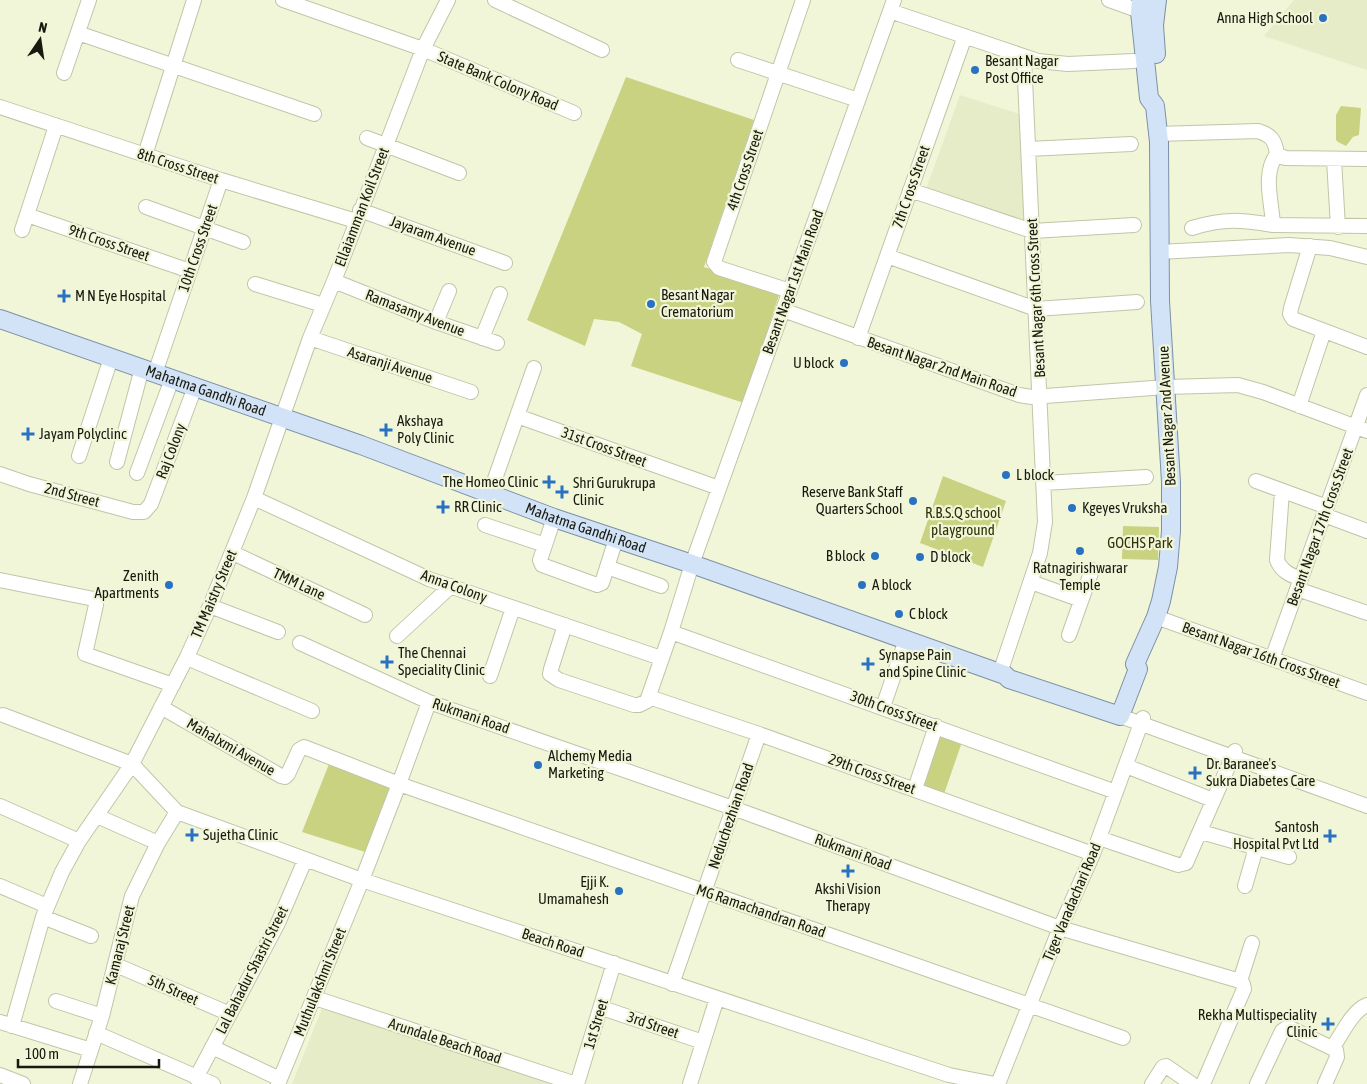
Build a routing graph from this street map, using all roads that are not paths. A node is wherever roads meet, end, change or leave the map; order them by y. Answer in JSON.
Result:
{"nodes":[{"id":1,"x":89,"y":0,"type":"edge"},
{"id":2,"x":194,"y":0,"type":"edge"},
{"id":3,"x":283,"y":0,"type":"edge"},
{"id":4,"x":448,"y":0,"type":"edge"},
{"id":5,"x":495,"y":0,"type":"edge"},
{"id":6,"x":803,"y":0,"type":"edge"},
{"id":7,"x":1109,"y":0,"type":"edge"},
{"id":8,"x":892,"y":5,"type":"edge"},
{"id":9,"x":1149,"y":10,"type":"edge"},
{"id":10,"x":78,"y":33,"type":"junction"},
{"id":11,"x":964,"y":36,"type":"junction"},
{"id":12,"x":423,"y":49,"type":"junction"},
{"id":13,"x":602,"y":50,"type":"dead end"},
{"id":14,"x":1024,"y":57,"type":"junction"},
{"id":15,"x":738,"y":60,"type":"dead end"},
{"id":16,"x":1134,"y":61,"type":"dead end"},
{"id":17,"x":173,"y":64,"type":"junction"},
{"id":18,"x":64,"y":73,"type":"dead end"},
{"id":19,"x":777,"y":73,"type":"junction"},
{"id":20,"x":858,"y":100,"type":"junction"},
{"id":21,"x":0,"y":107,"type":"edge"},
{"id":22,"x":574,"y":113,"type":"dead end"},
{"id":23,"x":314,"y":114,"type":"dead end"},
{"id":24,"x":56,"y":126,"type":"junction"},
{"id":25,"x":1164,"y":133,"type":"junction"},
{"id":26,"x":367,"y":138,"type":"dead end"},
{"id":27,"x":387,"y":144,"type":"junction"},
{"id":28,"x":1131,"y":144,"type":"dead end"},
{"id":29,"x":1028,"y":149,"type":"junction"},
{"id":30,"x":1277,"y":154,"type":"junction"},
{"id":31,"x":145,"y":155,"type":"junction"},
{"id":32,"x":1367,"y":159,"type":"edge"},
{"id":33,"x":1334,"y":160,"type":"junction"},
{"id":34,"x":459,"y":172,"type":"dead end"},
{"id":35,"x":222,"y":180,"type":"junction"},
{"id":36,"x":910,"y":190,"type":"junction"},
{"id":37,"x":146,"y":207,"type":"dead end"},
{"id":38,"x":27,"y":215,"type":"junction"},
{"id":39,"x":358,"y":216,"type":"junction"},
{"id":40,"x":1134,"y":225,"type":"dead end"},
{"id":41,"x":1273,"y":225,"type":"junction"},
{"id":42,"x":1367,"y":226,"type":"edge"},
{"id":43,"x":1338,"y":227,"type":"junction"},
{"id":44,"x":205,"y":228,"type":"junction"},
{"id":45,"x":1192,"y":228,"type":"dead end"},
{"id":46,"x":22,"y":230,"type":"dead end"},
{"id":47,"x":1032,"y":231,"type":"junction"},
{"id":48,"x":243,"y":242,"type":"dead end"},
{"id":49,"x":1310,"y":246,"type":"junction"},
{"id":50,"x":1159,"y":252,"type":"junction"},
{"id":51,"x":887,"y":256,"type":"junction"},
{"id":52,"x":1367,"y":257,"type":"edge"},
{"id":53,"x":505,"y":262,"type":"dead end"},
{"id":54,"x":190,"y":271,"type":"junction"},
{"id":55,"x":334,"y":281,"type":"junction"},
{"id":56,"x":255,"y":284,"type":"dead end"},
{"id":57,"x":449,"y":291,"type":"dead end"},
{"id":58,"x":790,"y":291,"type":"junction"},
{"id":59,"x":500,"y":294,"type":"dead end"},
{"id":60,"x":1137,"y":302,"type":"dead end"},
{"id":61,"x":323,"y":305,"type":"junction"},
{"id":62,"x":1036,"y":308,"type":"junction"},
{"id":63,"x":783,"y":310,"type":"junction"},
{"id":64,"x":0,"y":319,"type":"edge"},
{"id":65,"x":436,"y":322,"type":"junction"},
{"id":66,"x":1324,"y":331,"type":"junction"},
{"id":67,"x":310,"y":338,"type":"junction"},
{"id":68,"x":482,"y":338,"type":"junction"},
{"id":69,"x":858,"y":338,"type":"junction"},
{"id":70,"x":497,"y":343,"type":"dead end"},
{"id":71,"x":1367,"y":347,"type":"edge"},
{"id":72,"x":111,"y":358,"type":"junction"},
{"id":73,"x":534,"y":368,"type":"dead end"},
{"id":74,"x":149,"y":370,"type":"junction"},
{"id":75,"x":172,"y":379,"type":"junction"},
{"id":76,"x":195,"y":387,"type":"junction"},
{"id":77,"x":1166,"y":387,"type":"junction"},
{"id":78,"x":471,"y":392,"type":"dead end"},
{"id":79,"x":1040,"y":396,"type":"junction"},
{"id":80,"x":1367,"y":396,"type":"edge"},
{"id":81,"x":1299,"y":406,"type":"junction"},
{"id":82,"x":517,"y":416,"type":"junction"},
{"id":83,"x":282,"y":417,"type":"junction"},
{"id":84,"x":1362,"y":429,"type":"edge"},
{"id":85,"x":79,"y":456,"type":"dead end"},
{"id":86,"x":118,"y":462,"type":"dead end"},
{"id":87,"x":137,"y":472,"type":"dead end"},
{"id":88,"x":0,"y":474,"type":"edge"},
{"id":89,"x":1146,"y":477,"type":"dead end"},
{"id":90,"x":1256,"y":481,"type":"dead end"},
{"id":91,"x":1044,"y":483,"type":"junction"},
{"id":92,"x":719,"y":488,"type":"junction"},
{"id":93,"x":1282,"y":491,"type":"junction"},
{"id":94,"x":490,"y":493,"type":"junction"},
{"id":95,"x":254,"y":498,"type":"junction"},
{"id":96,"x":1326,"y":511,"type":"junction"},
{"id":97,"x":144,"y":512,"type":"joint"},
{"id":98,"x":554,"y":518,"type":"junction"},
{"id":99,"x":485,"y":525,"type":"dead end"},
{"id":100,"x":1367,"y":531,"type":"edge"},
{"id":101,"x":616,"y":539,"type":"junction"},
{"id":102,"x":544,"y":545,"type":"junction"},
{"id":103,"x":233,"y":553,"type":"junction"},
{"id":104,"x":692,"y":564,"type":"junction"},
{"id":105,"x":607,"y":567,"type":"junction"},
{"id":106,"x":1092,"y":570,"type":"dead end"},
{"id":107,"x":0,"y":580,"type":"edge"},
{"id":108,"x":1030,"y":582,"type":"junction"},
{"id":109,"x":1299,"y":584,"type":"junction"},
{"id":110,"x":451,"y":586,"type":"junction"},
{"id":111,"x":662,"y":586,"type":"dead end"},
{"id":112,"x":1081,"y":600,"type":"junction"},
{"id":113,"x":210,"y":606,"type":"junction"},
{"id":114,"x":513,"y":608,"type":"junction"},
{"id":115,"x":1367,"y":613,"type":"edge"},
{"id":116,"x":365,"y":615,"type":"dead end"},
{"id":117,"x":1156,"y":617,"type":"junction"},
{"id":118,"x":565,"y":625,"type":"junction"},
{"id":119,"x":278,"y":632,"type":"dead end"},
{"id":120,"x":671,"y":632,"type":"junction"},
{"id":121,"x":1069,"y":635,"type":"dead end"},
{"id":122,"x":397,"y":636,"type":"dead end"},
{"id":123,"x":906,"y":640,"type":"junction"},
{"id":124,"x":300,"y":643,"type":"dead end"},
{"id":125,"x":187,"y":657,"type":"junction"},
{"id":126,"x":661,"y":658,"type":"junction"},
{"id":127,"x":1272,"y":659,"type":"junction"},
{"id":128,"x":1002,"y":674,"type":"junction"},
{"id":129,"x":490,"y":676,"type":"dead end"},
{"id":130,"x":173,"y":685,"type":"junction"},
{"id":131,"x":1367,"y":693,"type":"edge"},
{"id":132,"x":649,"y":697,"type":"junction"},
{"id":133,"x":429,"y":702,"type":"junction"},
{"id":134,"x":161,"y":707,"type":"junction"},
{"id":135,"x":883,"y":707,"type":"junction"},
{"id":136,"x":312,"y":711,"type":"dead end"},
{"id":137,"x":1117,"y":712,"type":"junction"},
{"id":138,"x":3,"y":715,"type":"dead end"},
{"id":139,"x":1142,"y":721,"type":"junction"},
{"id":140,"x":936,"y":726,"type":"junction"},
{"id":141,"x":759,"y":734,"type":"junction"},
{"id":142,"x":1234,"y":754,"type":"junction"},
{"id":143,"x":132,"y":764,"type":"junction"},
{"id":144,"x":1126,"y":766,"type":"junction"},
{"id":145,"x":399,"y":784,"type":"junction"},
{"id":146,"x":914,"y":789,"type":"junction"},
{"id":147,"x":1116,"y":792,"type":"junction"},
{"id":148,"x":1213,"y":800,"type":"junction"},
{"id":149,"x":1367,"y":800,"type":"edge"},
{"id":150,"x":0,"y":806,"type":"edge"},
{"id":151,"x":1367,"y":806,"type":"edge"},
{"id":152,"x":733,"y":808,"type":"junction"},
{"id":153,"x":177,"y":812,"type":"junction"},
{"id":154,"x":97,"y":816,"type":"junction"},
{"id":155,"x":1201,"y":832,"type":"junction"},
{"id":156,"x":1099,"y":838,"type":"junction"},
{"id":157,"x":79,"y":841,"type":"junction"},
{"id":158,"x":158,"y":843,"type":"junction"},
{"id":159,"x":1256,"y":848,"type":"junction"},
{"id":160,"x":1093,"y":854,"type":"junction"},
{"id":161,"x":1289,"y":857,"type":"dead end"},
{"id":162,"x":305,"y":860,"type":"junction"},
{"id":163,"x":362,"y":880,"type":"junction"},
{"id":164,"x":0,"y":886,"type":"edge"},
{"id":165,"x":1245,"y":886,"type":"dead end"},
{"id":166,"x":705,"y":891,"type":"junction"},
{"id":167,"x":45,"y":912,"type":"junction"},
{"id":168,"x":1060,"y":928,"type":"junction"},
{"id":169,"x":91,"y":936,"type":"dead end"},
{"id":170,"x":1252,"y":943,"type":"dead end"},
{"id":171,"x":614,"y":963,"type":"junction"},
{"id":172,"x":116,"y":965,"type":"junction"},
{"id":173,"x":1240,"y":981,"type":"junction"},
{"id":174,"x":672,"y":984,"type":"junction"},
{"id":175,"x":315,"y":998,"type":"junction"},
{"id":176,"x":717,"y":998,"type":"junction"},
{"id":177,"x":56,"y":1001,"type":"dead end"},
{"id":178,"x":1367,"y":1005,"type":"edge"},
{"id":179,"x":1029,"y":1006,"type":"junction"},
{"id":180,"x":602,"y":1008,"type":"junction"},
{"id":181,"x":230,"y":1014,"type":"junction"},
{"id":182,"x":102,"y":1016,"type":"junction"},
{"id":183,"x":6,"y":1024,"type":"edge"},
{"id":184,"x":96,"y":1033,"type":"junction"},
{"id":185,"x":1123,"y":1038,"type":"dead end"},
{"id":186,"x":703,"y":1042,"type":"junction"},
{"id":187,"x":212,"y":1047,"type":"junction"},
{"id":188,"x":1333,"y":1047,"type":"junction"},
{"id":189,"x":91,"y":1050,"type":"junction"},
{"id":190,"x":0,"y":1074,"type":"edge"},
{"id":191,"x":196,"y":1078,"type":"junction"},
{"id":192,"x":279,"y":1082,"type":"edge"},
{"id":193,"x":23,"y":1084,"type":"edge"},
{"id":194,"x":80,"y":1084,"type":"edge"},
{"id":195,"x":213,"y":1084,"type":"edge"},
{"id":196,"x":577,"y":1084,"type":"edge"},
{"id":197,"x":690,"y":1084,"type":"edge"},
{"id":198,"x":996,"y":1084,"type":"edge"},
{"id":199,"x":1152,"y":1084,"type":"edge"},
{"id":200,"x":1192,"y":1084,"type":"edge"},
{"id":201,"x":1203,"y":1084,"type":"edge"},
{"id":202,"x":1257,"y":1084,"type":"edge"},
{"id":203,"x":1325,"y":1084,"type":"edge"}],
"edges":[{"from":1,"to":10,"type":"street"},
{"from":2,"to":17,"type":"street"},
{"from":3,"to":12,"type":"street","name":"State Bank Colony Road"},
{"from":4,"to":12,"type":"street","name":"Ellaiamman Koil Street"},
{"from":5,"to":13,"type":"street"},
{"from":6,"to":19,"type":"street","name":"4th Cross Street"},
{"from":7,"to":9,"type":"street"},
{"from":8,"to":11,"type":"street"},
{"from":8,"to":20,"type":"street","name":"Besant Nagar 1st Main Road"},
{"from":9,"to":25,"type":"main road","name":"Besant Nagar 2nd Avenue"},
{"from":10,"to":17,"type":"street"},
{"from":10,"to":18,"type":"street"},
{"from":11,"to":14,"type":"street"},
{"from":11,"to":36,"type":"street","name":"7th C ross Street"},
{"from":12,"to":22,"type":"street","name":"State Bank Colony Road"},
{"from":12,"to":27,"type":"street","name":"Ellaiamman Koil Street"},
{"from":14,"to":16,"type":"street"},
{"from":14,"to":29,"type":"street","name":"Besant Nagar 6th Cross Street"},
{"from":15,"to":19,"type":"street"},
{"from":17,"to":23,"type":"street"},
{"from":17,"to":31,"type":"street"},
{"from":19,"to":20,"type":"street"},
{"from":19,"to":58,"type":"street","name":"4th Cross Street"},
{"from":20,"to":58,"type":"street","name":"Besant Nagar 1st Main Road"},
{"from":21,"to":24,"type":"street","name":"8th Cross Street"},
{"from":24,"to":31,"type":"street","name":"8th Cross Street"},
{"from":24,"to":38,"type":"street"},
{"from":25,"to":30,"type":"street"},
{"from":25,"to":50,"type":"main road","name":"Besant Nagar 2nd Avenue"},
{"from":26,"to":27,"type":"street"},
{"from":27,"to":34,"type":"street"},
{"from":27,"to":39,"type":"street","name":"Ellaiamman Koil Street"},
{"from":28,"to":29,"type":"street"},
{"from":29,"to":47,"type":"street","name":"Besant Nagar 6th Cross Street"},
{"from":30,"to":33,"type":"street"},
{"from":30,"to":41,"type":"street"},
{"from":31,"to":35,"type":"street","name":"8th Cross Street"},
{"from":32,"to":33,"type":"street"},
{"from":33,"to":43,"type":"street"},
{"from":35,"to":39,"type":"street","name":"8th Cross Street"},
{"from":35,"to":44,"type":"street","name":"10th Cross Street"},
{"from":36,"to":47,"type":"street"},
{"from":36,"to":51,"type":"street","name":"7th C ross Street"},
{"from":37,"to":44,"type":"street"},
{"from":38,"to":46,"type":"street"},
{"from":38,"to":54,"type":"street","name":"9th Cross Street"},
{"from":39,"to":53,"type":"street","name":"Jayaram Avenue"},
{"from":39,"to":55,"type":"street","name":"Ellaiamman Koil Street"},
{"from":40,"to":47,"type":"street"},
{"from":41,"to":43,"type":"street"},
{"from":41,"to":45,"type":"street"},
{"from":42,"to":43,"type":"street"},
{"from":44,"to":48,"type":"street"},
{"from":44,"to":54,"type":"street","name":"10th Cross Street"},
{"from":47,"to":62,"type":"street","name":"Besant Nagar 6th Cross Street"},
{"from":49,"to":50,"type":"street"},
{"from":49,"to":52,"type":"street"},
{"from":49,"to":66,"type":"street"},
{"from":50,"to":77,"type":"main road","name":"Besant Nagar 2nd Avenue"},
{"from":51,"to":62,"type":"street"},
{"from":51,"to":69,"type":"street","name":"7th C ross Street"},
{"from":54,"to":74,"type":"street","name":"10th Cross Street"},
{"from":55,"to":61,"type":"street","name":"Ellaiamman Koil Street"},
{"from":55,"to":65,"type":"street","name":"Ramasamy Avenue"},
{"from":56,"to":61,"type":"street"},
{"from":57,"to":65,"type":"street"},
{"from":58,"to":63,"type":"street","name":"Besant Nagar 1st Main Road"},
{"from":59,"to":68,"type":"street"},
{"from":60,"to":62,"type":"street"},
{"from":61,"to":67,"type":"street","name":"Ellaiamman Koil Street"},
{"from":62,"to":79,"type":"street","name":"Besant Nagar 6th Cross Street"},
{"from":63,"to":69,"type":"street","name":"Besant Nagar 2nd Main Road"},
{"from":63,"to":92,"type":"street","name":"Besant Nagar 1st Main Road"},
{"from":64,"to":72,"type":"main road","name":"Mahatma Gandhi Road"},
{"from":65,"to":68,"type":"street","name":"Ramasamy Avenue"},
{"from":66,"to":71,"type":"street"},
{"from":66,"to":81,"type":"street"},
{"from":67,"to":78,"type":"street","name":"Asaranji Avenue"},
{"from":67,"to":83,"type":"street","name":"Ellaiamman Koil Street"},
{"from":68,"to":70,"type":"street","name":"Ramasamy Avenue"},
{"from":69,"to":79,"type":"street","name":"Besant Nagar 2nd Main Road"},
{"from":72,"to":74,"type":"main road","name":"Mahatma Gandhi Road"},
{"from":72,"to":85,"type":"street"},
{"from":73,"to":82,"type":"street"},
{"from":74,"to":75,"type":"main road","name":"Mahatma Gandhi Road"},
{"from":74,"to":86,"type":"street","name":"10th Cross Street"},
{"from":75,"to":76,"type":"main road","name":"Mahatma Gandhi Road"},
{"from":75,"to":87,"type":"street"},
{"from":76,"to":83,"type":"main road","name":"Mahatma Gandhi Road"},
{"from":76,"to":97,"type":"street","name":"Raj Colony"},
{"from":77,"to":79,"type":"street","name":"Besant Nagar 2nd Main Road"},
{"from":77,"to":81,"type":"street","name":"Besant Nagar 2nd Main Road"},
{"from":77,"to":117,"type":"main road","name":"Besant Nagar 2nd Avenue"},
{"from":79,"to":91,"type":"street","name":"Besant Nagar 6th Cross Street"},
{"from":80,"to":84,"type":"street","name":"Besant Nagar 17th Cross Street"},
{"from":81,"to":84,"type":"street","name":"Besant Nagar 2nd Main Road"},
{"from":82,"to":92,"type":"street","name":"31st Cross Street"},
{"from":82,"to":94,"type":"street"},
{"from":83,"to":94,"type":"main road","name":"Mahatma Gandhi Road"},
{"from":83,"to":95,"type":"street","name":"TM Maistry Street"},
{"from":84,"to":96,"type":"street","name":"Besant Nagar 17th Cross Street"},
{"from":88,"to":97,"type":"street","name":"2nd Street"},
{"from":89,"to":91,"type":"street"},
{"from":90,"to":93,"type":"street"},
{"from":91,"to":108,"type":"street","name":"Besant Nagar 6th Cross Street"},
{"from":92,"to":104,"type":"street","name":"Besant Nagar 1st Main Road"},
{"from":93,"to":96,"type":"street"},
{"from":93,"to":109,"type":"street"},
{"from":94,"to":98,"type":"main road","name":"Mahatma Gandhi Road"},
{"from":95,"to":103,"type":"street","name":"TM Maistry Street"},
{"from":95,"to":110,"type":"street","name":"Anna Colony"},
{"from":96,"to":100,"type":"street"},
{"from":96,"to":109,"type":"street","name":"Besant Nagar 17th Cross Street"},
{"from":98,"to":101,"type":"main road","name":"Mahatma Gandhi Road"},
{"from":98,"to":102,"type":"street"},
{"from":99,"to":102,"type":"street"},
{"from":101,"to":104,"type":"main road","name":"Mahatma Gandhi Road"},
{"from":101,"to":105,"type":"street"},
{"from":102,"to":105,"type":"street"},
{"from":103,"to":113,"type":"street","name":"TM Maistry Street"},
{"from":103,"to":116,"type":"street","name":"TMM Lane"},
{"from":104,"to":120,"type":"street","name":"Besant Nagar 1st Main Road"},
{"from":104,"to":123,"type":"main road","name":"Mahatma Gandhi Road"},
{"from":105,"to":111,"type":"street"},
{"from":106,"to":112,"type":"street"},
{"from":107,"to":130,"type":"street"},
{"from":108,"to":112,"type":"street"},
{"from":108,"to":128,"type":"street","name":"Besant Nagar 6th Cross Street"},
{"from":109,"to":115,"type":"street"},
{"from":109,"to":127,"type":"street","name":"Besant Nagar 17th Cross Street"},
{"from":110,"to":114,"type":"street","name":"Anna Colony"},
{"from":110,"to":122,"type":"street"},
{"from":112,"to":121,"type":"street"},
{"from":113,"to":119,"type":"street"},
{"from":113,"to":125,"type":"street","name":"TM Maistry Street"},
{"from":114,"to":118,"type":"street","name":"Anna Colony"},
{"from":114,"to":129,"type":"street"},
{"from":117,"to":127,"type":"street","name":"Besant Nagar 16th Cross Street"},
{"from":117,"to":137,"type":"main road","name":"Besant Nagar 2nd Avenue"},
{"from":118,"to":126,"type":"street","name":"Anna Colony"},
{"from":118,"to":132,"type":"street"},
{"from":120,"to":126,"type":"street","name":"Besant Nagar 1st Main Road"},
{"from":120,"to":135,"type":"street","name":"30th Cross Street"},
{"from":123,"to":128,"type":"main road","name":"Mahatma Gandhi Road"},
{"from":123,"to":135,"type":"street"},
{"from":124,"to":133,"type":"street","name":"Rukmani Road"},
{"from":125,"to":130,"type":"street","name":"TM Maistry Street"},
{"from":125,"to":136,"type":"street"},
{"from":126,"to":132,"type":"street","name":"Besant Nagar 1st Main Road"},
{"from":127,"to":131,"type":"street","name":"Besant Nagar 16th Cross Street"},
{"from":128,"to":137,"type":"main road","name":"Mahatma Gandhi Road"},
{"from":130,"to":134,"type":"street","name":"TM Maistry Street"},
{"from":132,"to":141,"type":"street","name":"29th Cross Street"},
{"from":133,"to":145,"type":"street","name":"Muthulakshmi Street"},
{"from":133,"to":152,"type":"street","name":"Rukmani Road"},
{"from":134,"to":143,"type":"street","name":"TM Maistry Street"},
{"from":134,"to":145,"type":"street","name":"Mahalxmi Avenue"},
{"from":135,"to":140,"type":"street","name":"30th Cross Street"},
{"from":137,"to":139,"type":"street"},
{"from":138,"to":143,"type":"street"},
{"from":139,"to":142,"type":"street"},
{"from":139,"to":144,"type":"street","name":"Tiger Varadachari Road"},
{"from":140,"to":146,"type":"street"},
{"from":140,"to":147,"type":"street","name":"30th Cross Street"},
{"from":141,"to":146,"type":"street","name":"29th Cross Street"},
{"from":141,"to":152,"type":"street","name":"Neduchezhian Road"},
{"from":142,"to":148,"type":"street"},
{"from":142,"to":149,"type":"street"},
{"from":142,"to":151,"type":"street"},
{"from":143,"to":153,"type":"street","name":"Beach Road"},
{"from":143,"to":154,"type":"street","name":"TM Maistry Street"},
{"from":144,"to":147,"type":"street","name":"Tiger Varadachari Road"},
{"from":144,"to":148,"type":"street"},
{"from":145,"to":163,"type":"street","name":"Muthulakshmi Street"},
{"from":145,"to":166,"type":"street","name":"MG Ramachandran Road"},
{"from":146,"to":160,"type":"street","name":"29th Cross Street"},
{"from":147,"to":156,"type":"street","name":"Tiger Varadachari Road"},
{"from":148,"to":155,"type":"street"},
{"from":150,"to":157,"type":"street"},
{"from":152,"to":166,"type":"street","name":"Neduchezhian Road"},
{"from":152,"to":168,"type":"street","name":"Rukmani Road"},
{"from":153,"to":158,"type":"street","name":"Kamaraj Street"},
{"from":153,"to":162,"type":"street","name":"Beach Road"},
{"from":154,"to":157,"type":"street","name":"TM Maistry Street"},
{"from":154,"to":158,"type":"street"},
{"from":155,"to":156,"type":"street"},
{"from":155,"to":159,"type":"street"},
{"from":156,"to":160,"type":"street","name":"Tiger Varadachari Road"},
{"from":157,"to":167,"type":"street","name":"TM Maistry Street"},
{"from":158,"to":172,"type":"street","name":"Kamaraj Street"},
{"from":159,"to":161,"type":"street"},
{"from":159,"to":165,"type":"street"},
{"from":160,"to":168,"type":"street","name":"Tiger Varadachari Road"},
{"from":162,"to":163,"type":"street","name":"Beach Road"},
{"from":162,"to":181,"type":"street","name":"Lal Bahadur Shastri Street"},
{"from":163,"to":171,"type":"street","name":"Beach Road"},
{"from":163,"to":175,"type":"street","name":"Muthulakshmi Street"},
{"from":164,"to":167,"type":"street"},
{"from":166,"to":174,"type":"street","name":"Neduchezhian Road"},
{"from":166,"to":179,"type":"street","name":"MG Ramachandran Road"},
{"from":167,"to":169,"type":"street"},
{"from":167,"to":183,"type":"street","name":"TM Maistry Street"},
{"from":168,"to":173,"type":"street","name":"Rukmani Road"},
{"from":168,"to":179,"type":"street","name":"Tiger Varadachari Road"},
{"from":170,"to":173,"type":"street"},
{"from":171,"to":174,"type":"street","name":"Beach Road"},
{"from":171,"to":180,"type":"street","name":"1st Street"},
{"from":172,"to":181,"type":"street","name":"5th Street"},
{"from":172,"to":182,"type":"street","name":"Kamaraj Street"},
{"from":173,"to":201,"type":"street"},
{"from":174,"to":176,"type":"street","name":"Beach Road"},
{"from":175,"to":192,"type":"street","name":"Muthulakshmi Street"},
{"from":175,"to":196,"type":"street","name":"Arundale Beach Road"},
{"from":176,"to":186,"type":"street"},
{"from":176,"to":198,"type":"street","name":"Beach Road"},
{"from":177,"to":182,"type":"street"},
{"from":178,"to":188,"type":"street"},
{"from":179,"to":185,"type":"street","name":"MG Ramachandran Road"},
{"from":179,"to":198,"type":"street","name":"Tiger Varadachari Road"},
{"from":180,"to":186,"type":"street","name":"3rd Street"},
{"from":180,"to":196,"type":"street","name":"1st Street"},
{"from":181,"to":187,"type":"street","name":"Lal Bahadur Shastri Street"},
{"from":182,"to":184,"type":"street","name":"Kamaraj Street"},
{"from":183,"to":189,"type":"street"},
{"from":184,"to":189,"type":"street","name":"Kamaraj Street"},
{"from":184,"to":191,"type":"street"},
{"from":186,"to":197,"type":"street"},
{"from":187,"to":191,"type":"street","name":"Lal Bahadur Shastri Street"},
{"from":187,"to":192,"type":"street"},
{"from":188,"to":202,"type":"street"},
{"from":188,"to":203,"type":"street"},
{"from":189,"to":194,"type":"street","name":"Kamaraj Street"},
{"from":190,"to":193,"type":"street"},
{"from":191,"to":195,"type":"street"},
{"from":199,"to":200,"type":"street"}]}
